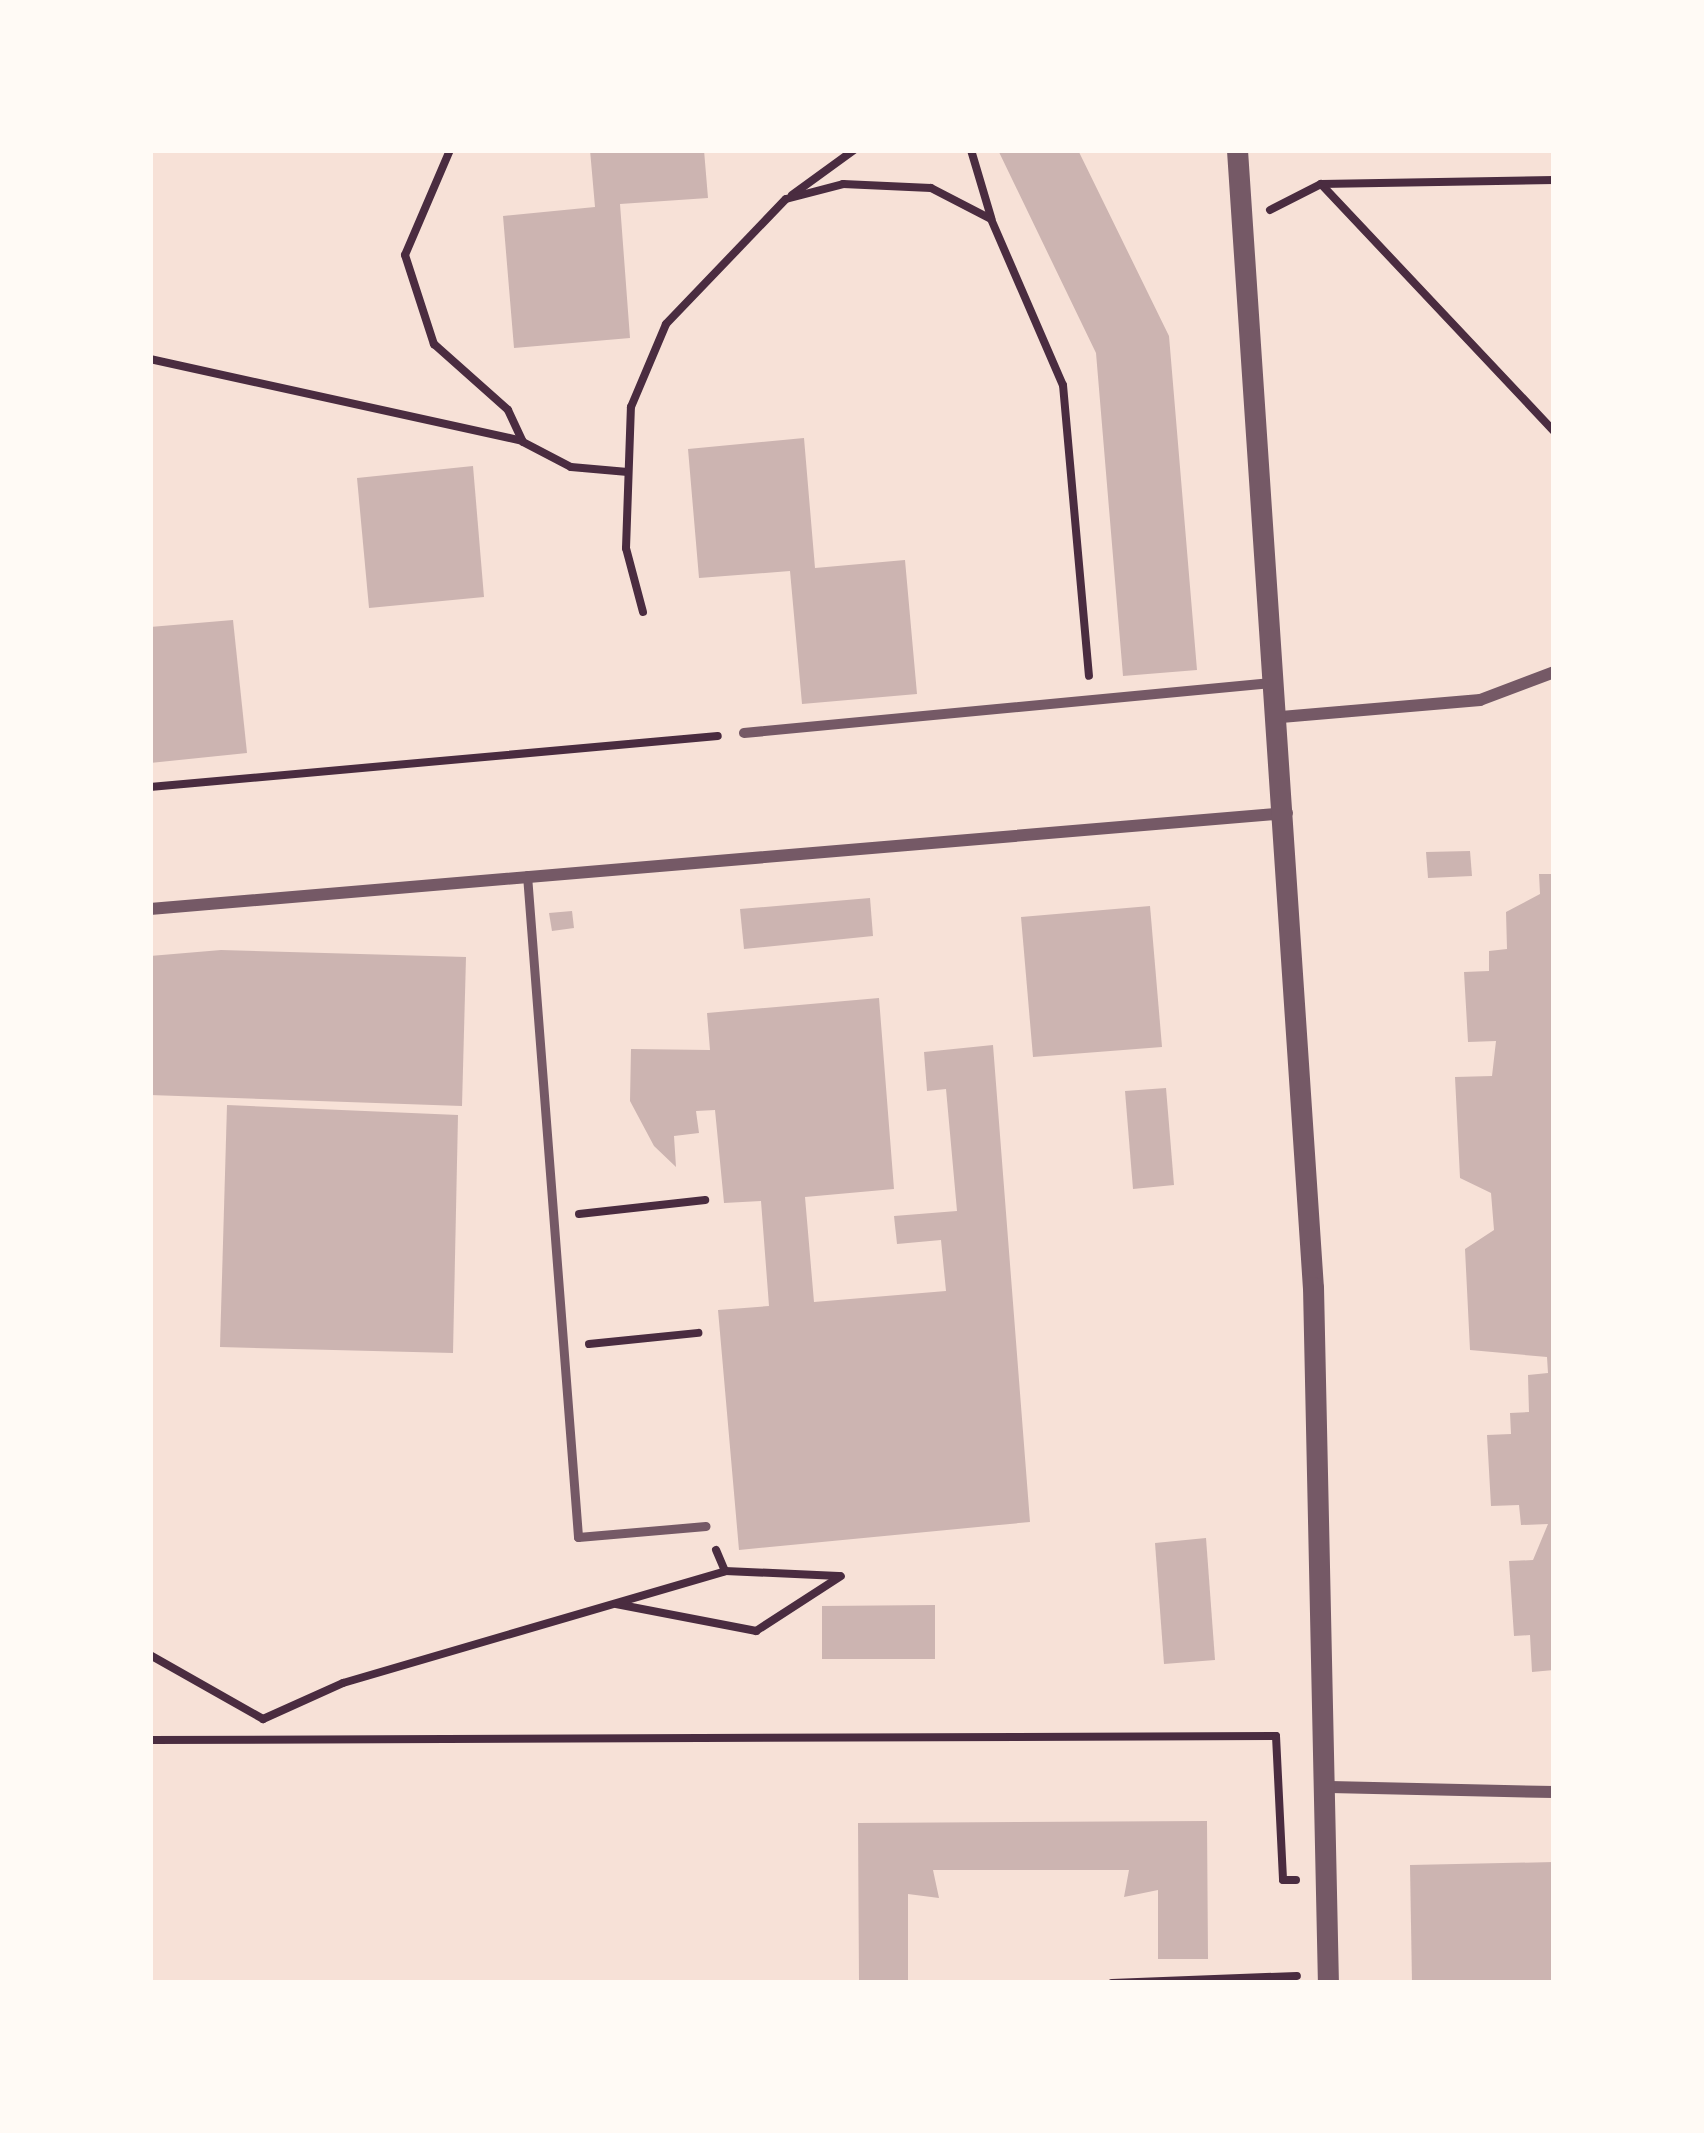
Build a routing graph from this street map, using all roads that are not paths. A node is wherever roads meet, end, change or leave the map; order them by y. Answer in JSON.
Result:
{"nodes":[{"id":1,"x":1238,"y":150,"type":"edge"},
{"id":2,"x":1554,"y":672,"type":"edge"},
{"id":3,"x":1277,"y":683,"type":"junction"},
{"id":4,"x":1281,"y":717,"type":"junction"},
{"id":5,"x":743,"y":733,"type":"road end"},
{"id":6,"x":1288,"y":813,"type":"junction"},
{"id":7,"x":527,"y":874,"type":"junction"},
{"id":8,"x":150,"y":909,"type":"edge"},
{"id":9,"x":706,"y":1526,"type":"road end"},
{"id":10,"x":1330,"y":1787,"type":"junction"},
{"id":11,"x":1554,"y":1792,"type":"edge"},
{"id":12,"x":1328,"y":1979,"type":"edge"}],
"edges":[{"from":1,"to":3,"type":"street"},
{"from":2,"to":4,"type":"street"},
{"from":3,"to":4,"type":"street"},
{"from":3,"to":5,"type":"street"},
{"from":4,"to":6,"type":"street"},
{"from":6,"to":7,"type":"street"},
{"from":6,"to":10,"type":"street"},
{"from":7,"to":8,"type":"street"},
{"from":7,"to":9,"type":"lane"},
{"from":10,"to":11,"type":"street"},
{"from":10,"to":12,"type":"street"}]}
